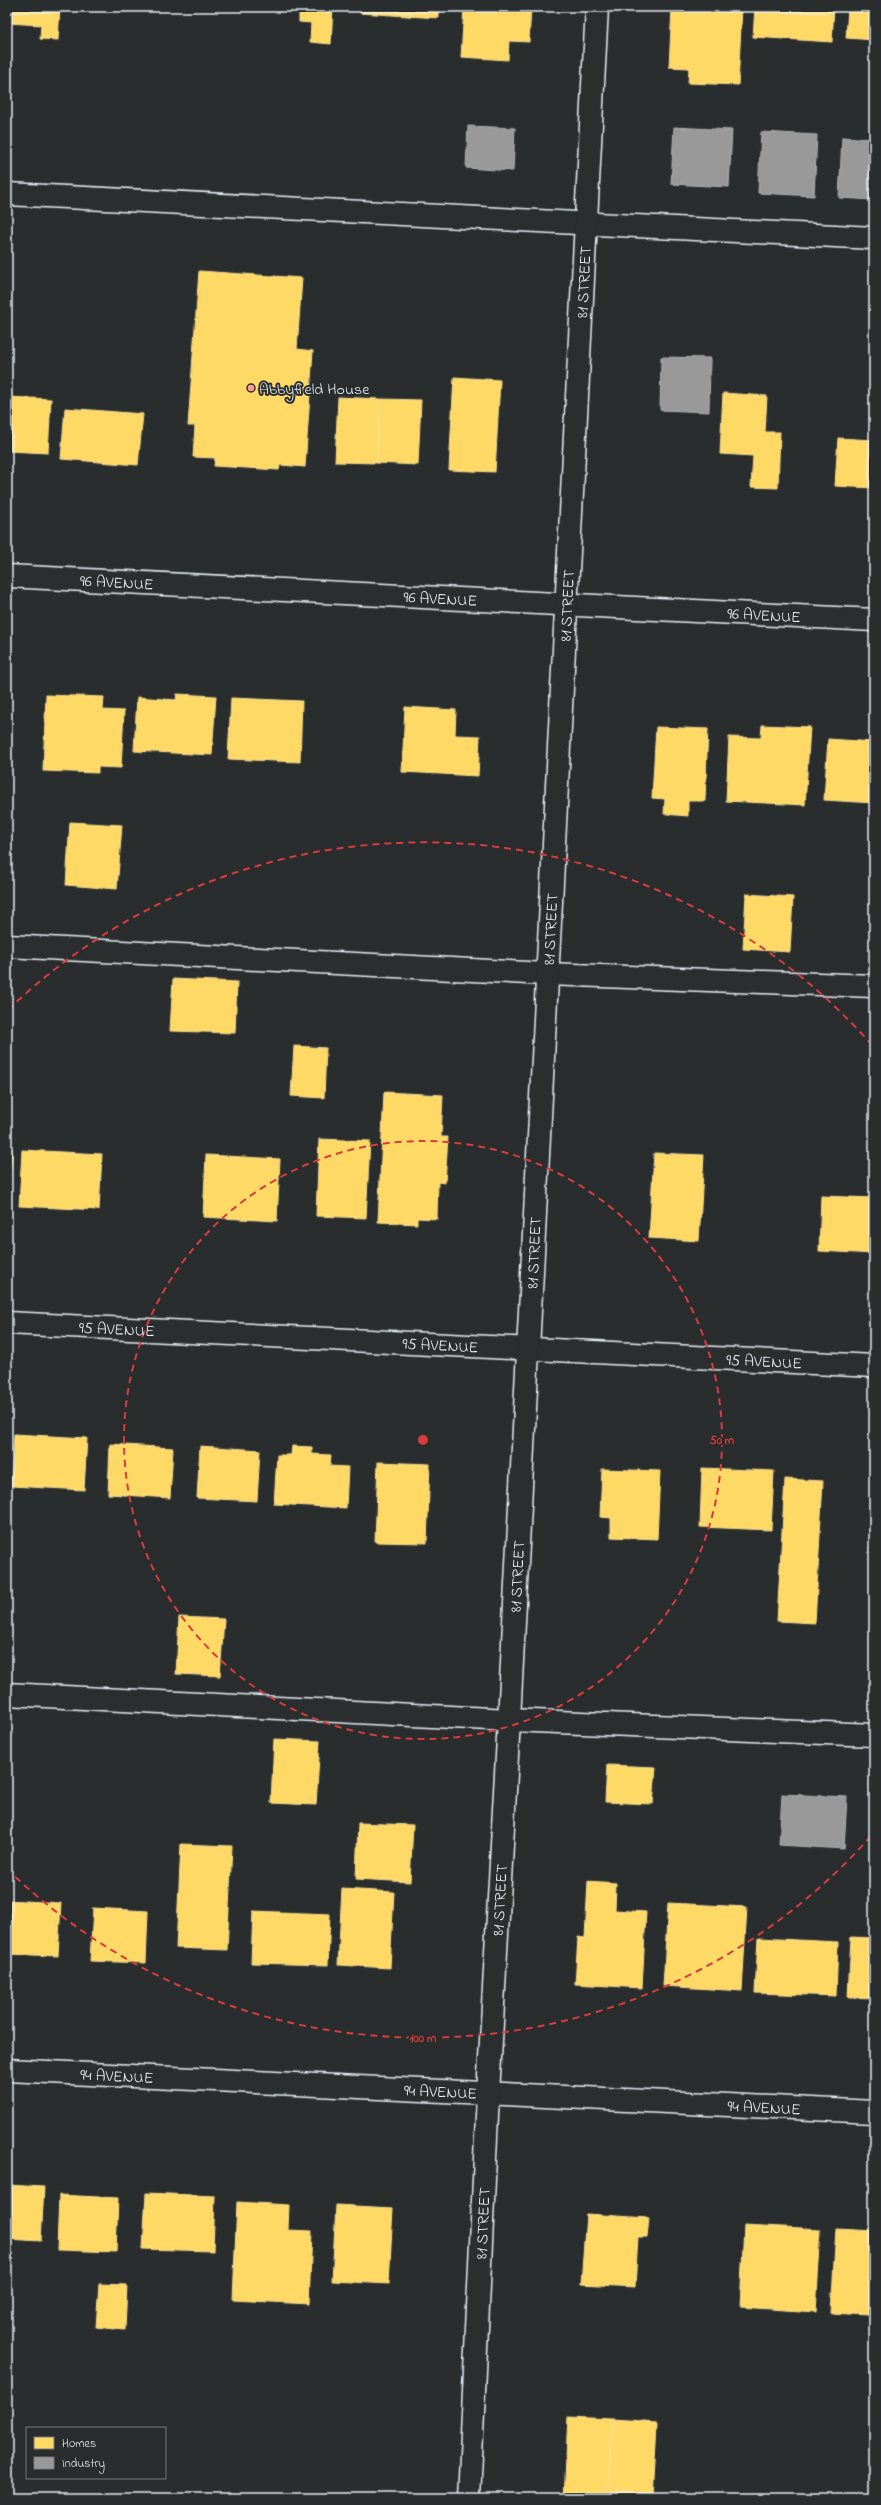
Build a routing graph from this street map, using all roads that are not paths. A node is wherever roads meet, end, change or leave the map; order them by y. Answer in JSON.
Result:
{"nodes":[{"id":1,"x":597,"y":7,"type":"edge"},
{"id":2,"x":7,"y":194,"type":"edge"},
{"id":3,"x":586,"y":224,"type":"junction"},
{"id":4,"x":874,"y":238,"type":"edge"},
{"id":5,"x":7,"y":576,"type":"edge"},
{"id":6,"x":566,"y":605,"type":"junction"},
{"id":7,"x":874,"y":620,"type":"edge"},
{"id":8,"x":7,"y":946,"type":"edge"},
{"id":9,"x":547,"y":974,"type":"junction"},
{"id":10,"x":874,"y":986,"type":"edge"},
{"id":11,"x":7,"y":1323,"type":"edge"},
{"id":12,"x":528,"y":1350,"type":"junction"},
{"id":13,"x":874,"y":1366,"type":"edge"},
{"id":14,"x":7,"y":1694,"type":"edge"},
{"id":15,"x":509,"y":1720,"type":"junction"},
{"id":16,"x":874,"y":1735,"type":"edge"},
{"id":17,"x":7,"y":2070,"type":"edge"},
{"id":18,"x":488,"y":2094,"type":"junction"},
{"id":19,"x":874,"y":2112,"type":"edge"},
{"id":20,"x":469,"y":2498,"type":"edge"}],
"edges":[{"from":1,"to":3,"type":"street","name":"81 STREET"},
{"from":2,"to":3,"type":"street"},
{"from":3,"to":4,"type":"street"},
{"from":3,"to":6,"type":"street","name":"81 STREET"},
{"from":5,"to":6,"type":"street","name":"96 AVENUE"},
{"from":6,"to":7,"type":"street","name":"96 AVENUE"},
{"from":6,"to":9,"type":"street","name":"81 STREET"},
{"from":8,"to":9,"type":"street"},
{"from":9,"to":10,"type":"street"},
{"from":9,"to":12,"type":"street","name":"81 STREET"},
{"from":11,"to":12,"type":"street","name":"95 AVENUE"},
{"from":12,"to":13,"type":"street","name":"95 AVENUE"},
{"from":12,"to":15,"type":"street","name":"81 STREET"},
{"from":14,"to":15,"type":"street"},
{"from":15,"to":16,"type":"street"},
{"from":15,"to":18,"type":"street","name":"81 STREET"},
{"from":17,"to":18,"type":"street","name":"94 AVENUE"},
{"from":18,"to":19,"type":"street","name":"94 AVENUE"},
{"from":18,"to":20,"type":"street","name":"81 STREET"}]}
